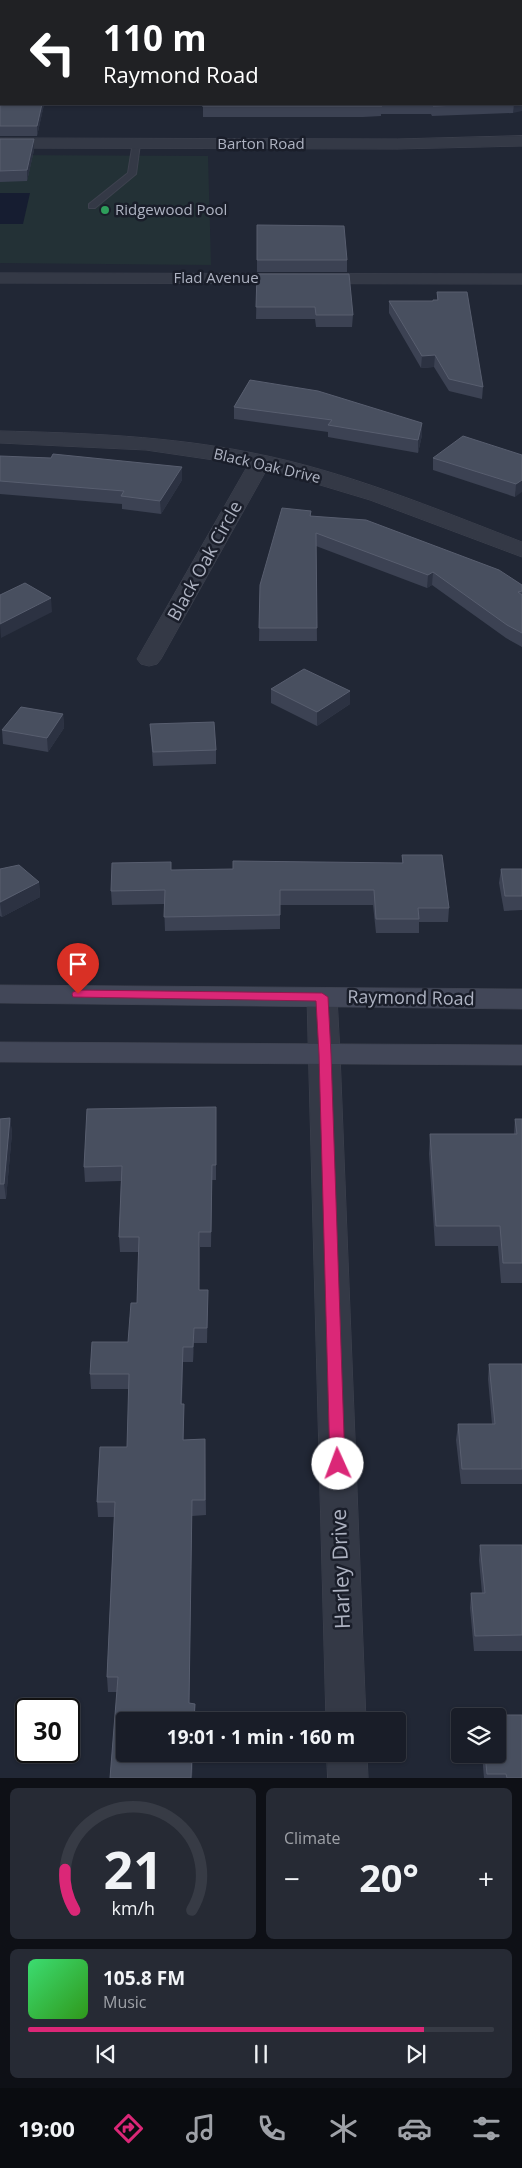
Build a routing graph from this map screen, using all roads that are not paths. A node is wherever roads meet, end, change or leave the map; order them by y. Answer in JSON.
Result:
{"nodes":[{"id":1,"x":522,"y":141,"type":"edge"},
{"id":2,"x":0,"y":143,"type":"edge"},
{"id":3,"x":136,"y":144,"type":"junction"},
{"id":4,"x":92,"y":206,"type":"dead end"},
{"id":5,"x":0,"y":278,"type":"edge"},
{"id":6,"x":522,"y":280,"type":"edge"},
{"id":7,"x":0,"y":437,"type":"edge"},
{"id":8,"x":260,"y":462,"type":"junction"},
{"id":9,"x":522,"y":550,"type":"edge"},
{"id":10,"x":149,"y":659,"type":"dead end"},
{"id":11,"x":0,"y":994,"type":"edge"},
{"id":12,"x":322,"y":997,"type":"junction"},
{"id":13,"x":522,"y":999,"type":"edge"},
{"id":14,"x":0,"y":1052,"type":"edge"},
{"id":15,"x":325,"y":1054,"type":"junction"},
{"id":16,"x":522,"y":1055,"type":"edge"},
{"id":17,"x":346,"y":1712,"type":"edge"},
{"id":18,"x":347,"y":1762,"type":"edge"},
{"id":19,"x":348,"y":1778,"type":"edge"}],
"edges":[{"from":1,"to":3,"type":"street","name":"Barton Road"},
{"from":2,"to":3,"type":"street","name":"Barton Road"},
{"from":3,"to":4,"type":"lane"},
{"from":5,"to":6,"type":"street","name":"Flad Avenue"},
{"from":7,"to":8,"type":"street","name":"Black Oak Drive"},
{"from":8,"to":9,"type":"street","name":"Black Oak Drive"},
{"from":8,"to":10,"type":"street","name":"Black Oak Circle"},
{"from":11,"to":12,"type":"main road","name":"Raymond Road"},
{"from":12,"to":13,"type":"main road","name":"Raymond Road"},
{"from":12,"to":15,"type":"street","name":"Harley Drive"},
{"from":14,"to":15,"type":"main road"},
{"from":15,"to":16,"type":"main road"},
{"from":15,"to":17,"type":"street","name":"Harley Drive"},
{"from":18,"to":19,"type":"street"}]}
